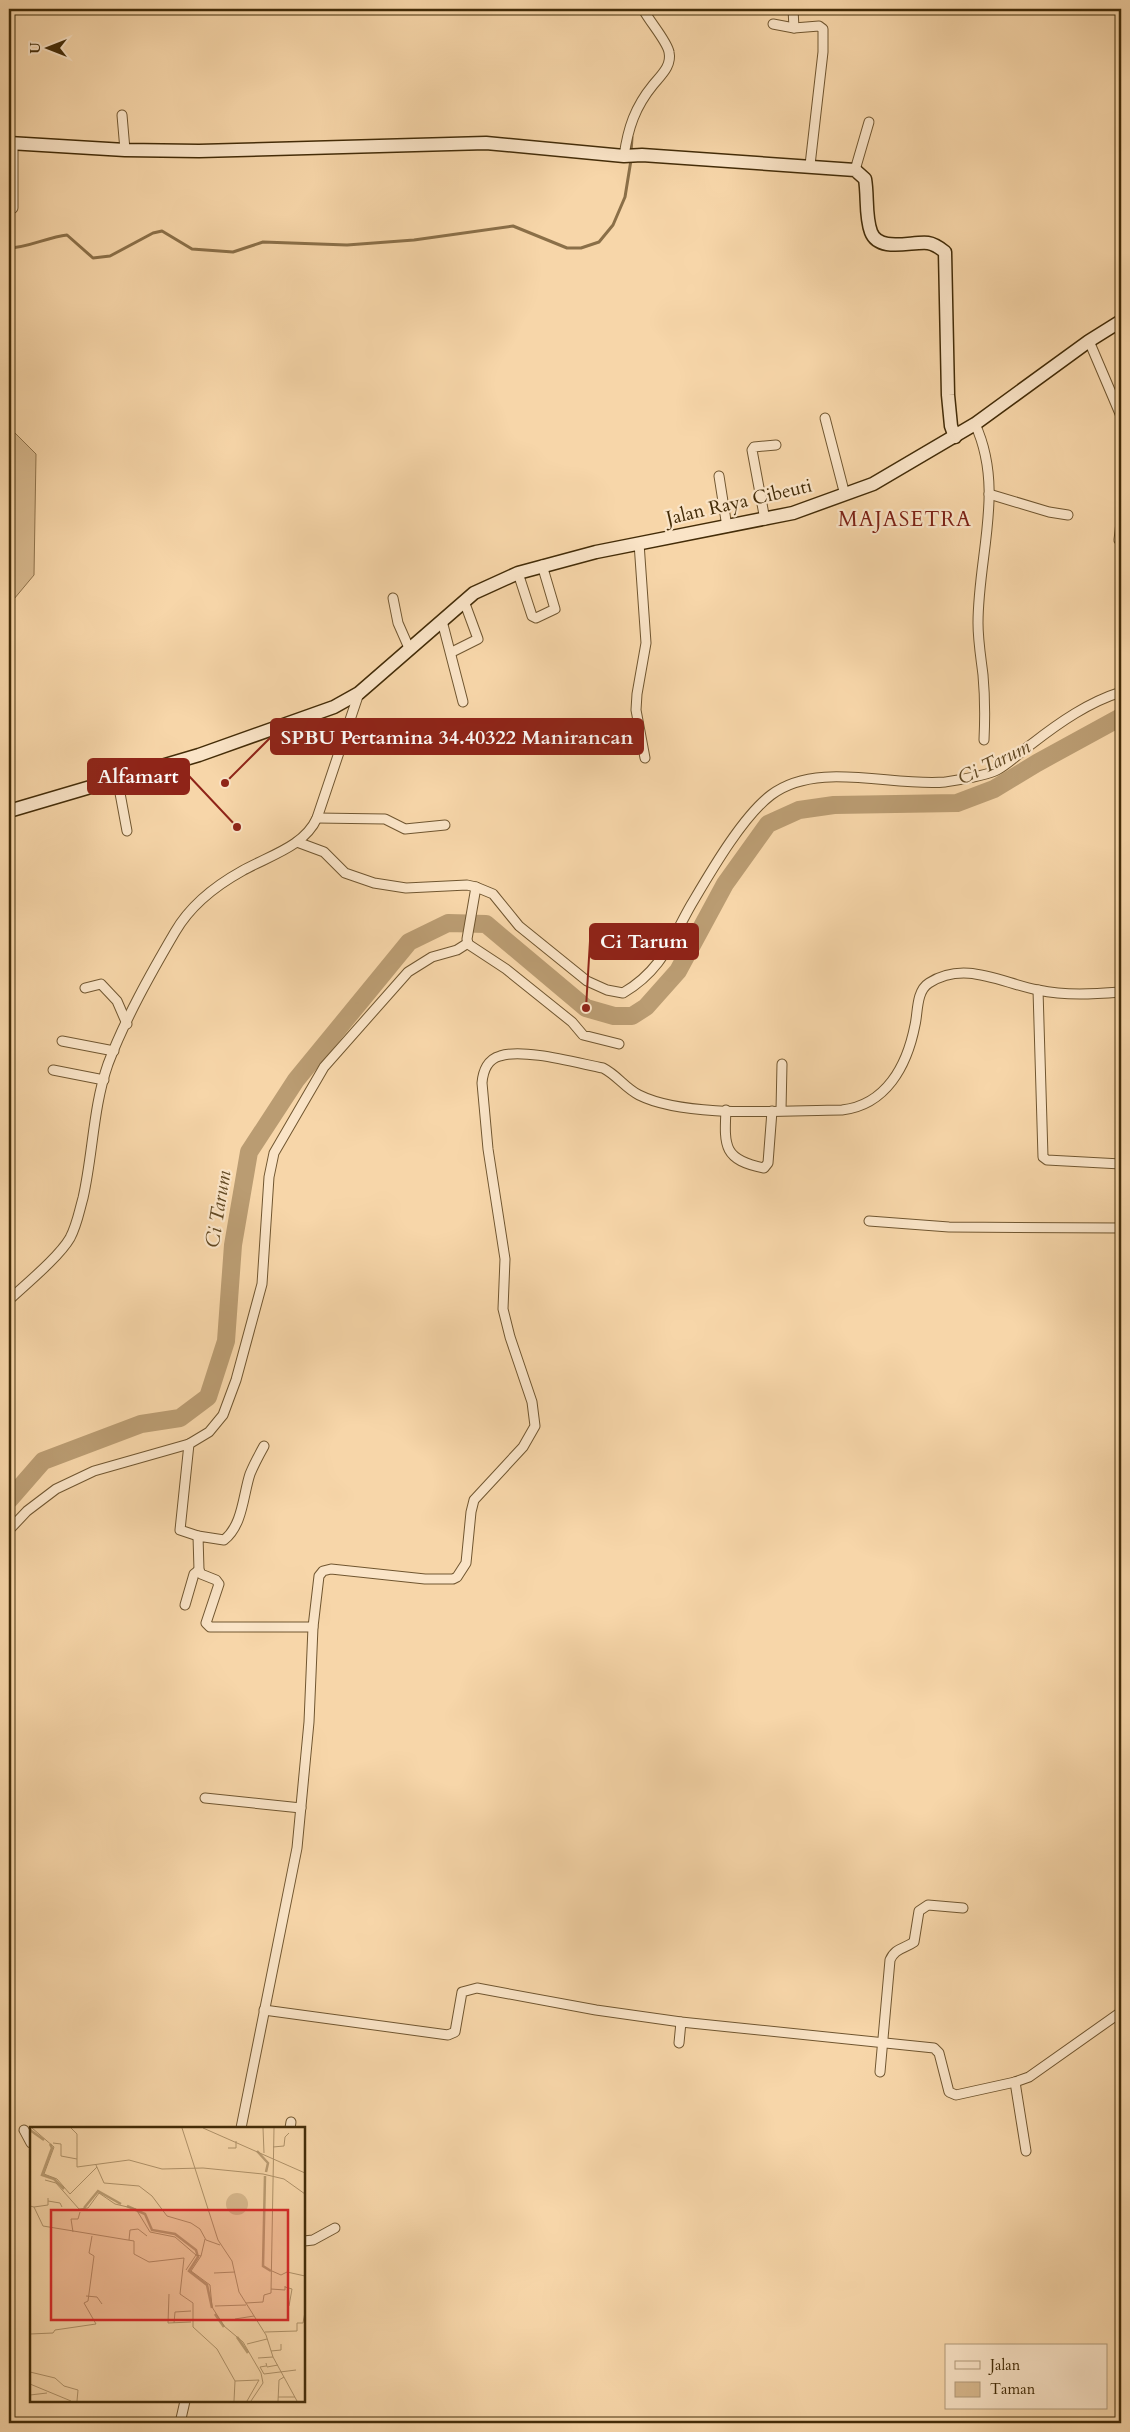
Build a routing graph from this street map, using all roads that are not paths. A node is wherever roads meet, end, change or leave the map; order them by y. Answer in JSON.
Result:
{"nodes":[{"id":1,"x":643,"y":9,"type":"edge"},
{"id":2,"x":793,"y":9,"type":"edge"},
{"id":3,"x":773,"y":24,"type":"dead end"},
{"id":4,"x":794,"y":28,"type":"junction"},
{"id":5,"x":122,"y":115,"type":"dead end"},
{"id":6,"x":869,"y":122,"type":"dead end"},
{"id":7,"x":11,"y":143,"type":"edge"},
{"id":8,"x":125,"y":150,"type":"junction"},
{"id":9,"x":626,"y":155,"type":"junction"},
{"id":10,"x":810,"y":165,"type":"junction"},
{"id":11,"x":855,"y":170,"type":"junction"},
{"id":12,"x":13,"y":208,"type":"dead end"},
{"id":13,"x":1121,"y":321,"type":"edge"},
{"id":14,"x":1089,"y":341,"type":"junction"},
{"id":15,"x":1121,"y":416,"type":"edge"},
{"id":16,"x":825,"y":418,"type":"dead end"},
{"id":17,"x":975,"y":424,"type":"junction"},
{"id":18,"x":955,"y":436,"type":"junction"},
{"id":19,"x":776,"y":445,"type":"dead end"},
{"id":20,"x":718,"y":476,"type":"dead end"},
{"id":21,"x":989,"y":494,"type":"junction"},
{"id":22,"x":845,"y":495,"type":"junction"},
{"id":23,"x":1068,"y":514,"type":"dead end"},
{"id":24,"x":765,"y":520,"type":"junction"},
{"id":25,"x":1121,"y":522,"type":"edge"},
{"id":26,"x":727,"y":527,"type":"junction"},
{"id":27,"x":1119,"y":540,"type":"dead end"},
{"id":28,"x":639,"y":543,"type":"junction"},
{"id":29,"x":542,"y":565,"type":"junction"},
{"id":30,"x":518,"y":573,"type":"junction"},
{"id":31,"x":393,"y":598,"type":"dead end"},
{"id":32,"x":464,"y":601,"type":"junction"},
{"id":33,"x":442,"y":621,"type":"junction"},
{"id":34,"x":408,"y":648,"type":"junction"},
{"id":35,"x":452,"y":652,"type":"junction"},
{"id":36,"x":1121,"y":692,"type":"edge"},
{"id":37,"x":358,"y":693,"type":"junction"},
{"id":38,"x":464,"y":702,"type":"dead end"},
{"id":39,"x":984,"y":740,"type":"dead end"},
{"id":40,"x":645,"y":758,"type":"dead end"},
{"id":41,"x":117,"y":778,"type":"junction"},
{"id":42,"x":9,"y":811,"type":"edge"},
{"id":43,"x":316,"y":818,"type":"junction"},
{"id":44,"x":445,"y":825,"type":"dead end"},
{"id":45,"x":127,"y":831,"type":"dead end"},
{"id":46,"x":298,"y":842,"type":"junction"},
{"id":47,"x":475,"y":890,"type":"junction"},
{"id":48,"x":468,"y":941,"type":"junction"},
{"id":49,"x":85,"y":988,"type":"dead end"},
{"id":50,"x":1038,"y":990,"type":"junction"},
{"id":51,"x":1121,"y":992,"type":"edge"},
{"id":52,"x":127,"y":1024,"type":"junction"},
{"id":53,"x":62,"y":1041,"type":"dead end"},
{"id":54,"x":619,"y":1044,"type":"dead end"},
{"id":55,"x":114,"y":1052,"type":"junction"},
{"id":56,"x":782,"y":1064,"type":"dead end"},
{"id":57,"x":53,"y":1070,"type":"dead end"},
{"id":58,"x":104,"y":1080,"type":"junction"},
{"id":59,"x":726,"y":1110,"type":"junction"},
{"id":60,"x":777,"y":1111,"type":"junction"},
{"id":61,"x":1121,"y":1164,"type":"edge"},
{"id":62,"x":869,"y":1221,"type":"dead end"},
{"id":63,"x":1121,"y":1228,"type":"edge"},
{"id":64,"x":9,"y":1300,"type":"edge"},
{"id":65,"x":189,"y":1444,"type":"junction"},
{"id":66,"x":264,"y":1446,"type":"dead end"},
{"id":67,"x":9,"y":1530,"type":"edge"},
{"id":68,"x":198,"y":1536,"type":"junction"},
{"id":69,"x":199,"y":1570,"type":"junction"},
{"id":70,"x":185,"y":1605,"type":"dead end"},
{"id":71,"x":313,"y":1627,"type":"junction"},
{"id":72,"x":206,"y":1798,"type":"dead end"},
{"id":73,"x":301,"y":1808,"type":"junction"},
{"id":74,"x":963,"y":1908,"type":"dead end"},
{"id":75,"x":264,"y":2010,"type":"junction"},
{"id":76,"x":1121,"y":2012,"type":"edge"},
{"id":77,"x":681,"y":2022,"type":"junction"},
{"id":78,"x":679,"y":2043,"type":"dead end"},
{"id":79,"x":883,"y":2043,"type":"junction"},
{"id":80,"x":880,"y":2072,"type":"dead end"},
{"id":81,"x":1016,"y":2082,"type":"junction"},
{"id":82,"x":241,"y":2127,"type":"edge"},
{"id":83,"x":24,"y":2130,"type":"dead end"},
{"id":84,"x":30,"y":2141,"type":"edge"},
{"id":85,"x":1026,"y":2151,"type":"dead end"},
{"id":86,"x":335,"y":2228,"type":"dead end"},
{"id":87,"x":305,"y":2241,"type":"edge"},
{"id":88,"x":185,"y":2402,"type":"edge"},
{"id":89,"x":180,"y":2423,"type":"edge"}],
"edges":[{"from":1,"to":9,"type":"street"},
{"from":2,"to":4,"type":"street"},
{"from":3,"to":4,"type":"street"},
{"from":4,"to":10,"type":"street"},
{"from":5,"to":8,"type":"street"},
{"from":6,"to":11,"type":"street"},
{"from":7,"to":8,"type":"main road"},
{"from":7,"to":12,"type":"street"},
{"from":8,"to":9,"type":"main road"},
{"from":9,"to":10,"type":"main road"},
{"from":10,"to":11,"type":"main road"},
{"from":11,"to":18,"type":"main road"},
{"from":13,"to":14,"type":"main road","name":"Jalan Raya Cibeuti"},
{"from":14,"to":15,"type":"street"},
{"from":14,"to":17,"type":"main road","name":"Jalan Raya Cibeuti"},
{"from":16,"to":22,"type":"street"},
{"from":17,"to":18,"type":"main road","name":"Jalan Raya Cibeuti"},
{"from":17,"to":21,"type":"street"},
{"from":18,"to":22,"type":"main road","name":"Jalan Raya Cibeuti"},
{"from":19,"to":24,"type":"street"},
{"from":20,"to":26,"type":"street"},
{"from":21,"to":23,"type":"street"},
{"from":21,"to":39,"type":"street"},
{"from":22,"to":24,"type":"main road","name":"Jalan Raya Cibeuti"},
{"from":24,"to":26,"type":"main road","name":"Jalan Raya Cibeuti"},
{"from":25,"to":27,"type":"street"},
{"from":26,"to":28,"type":"main road","name":"Jalan Raya Cibeuti"},
{"from":28,"to":29,"type":"main road","name":"Jalan Raya Cibeuti"},
{"from":28,"to":40,"type":"street"},
{"from":29,"to":30,"type":"main road","name":"Jalan Raya Cibeuti"},
{"from":29,"to":30,"type":"street"},
{"from":30,"to":32,"type":"main road","name":"Jalan Raya Cibeuti"},
{"from":31,"to":34,"type":"street"},
{"from":32,"to":33,"type":"main road","name":"Jalan Raya Cibeuti"},
{"from":32,"to":35,"type":"street"},
{"from":33,"to":34,"type":"main road","name":"Jalan Raya Cibeuti"},
{"from":33,"to":35,"type":"street"},
{"from":34,"to":37,"type":"main road","name":"Jalan Raya Cibeuti"},
{"from":35,"to":38,"type":"street"},
{"from":36,"to":47,"type":"street"},
{"from":37,"to":41,"type":"main road","name":"Jalan Raya Cibeuti"},
{"from":37,"to":43,"type":"street"},
{"from":41,"to":42,"type":"main road","name":"Jalan Raya Cibeuti"},
{"from":41,"to":45,"type":"street"},
{"from":43,"to":44,"type":"street"},
{"from":43,"to":46,"type":"street"},
{"from":46,"to":47,"type":"street"},
{"from":46,"to":52,"type":"street"},
{"from":47,"to":48,"type":"street"},
{"from":48,"to":54,"type":"street"},
{"from":48,"to":65,"type":"street"},
{"from":49,"to":52,"type":"street"},
{"from":50,"to":51,"type":"street"},
{"from":50,"to":60,"type":"street"},
{"from":50,"to":61,"type":"street"},
{"from":52,"to":55,"type":"street"},
{"from":53,"to":55,"type":"street"},
{"from":55,"to":58,"type":"street"},
{"from":56,"to":60,"type":"street"},
{"from":57,"to":58,"type":"street"},
{"from":58,"to":64,"type":"street"},
{"from":59,"to":60,"type":"street"},
{"from":59,"to":60,"type":"street"},
{"from":59,"to":71,"type":"street"},
{"from":62,"to":63,"type":"street"},
{"from":65,"to":67,"type":"street"},
{"from":65,"to":68,"type":"street"},
{"from":66,"to":68,"type":"street"},
{"from":68,"to":69,"type":"street"},
{"from":69,"to":70,"type":"street"},
{"from":69,"to":71,"type":"street"},
{"from":71,"to":73,"type":"street"},
{"from":72,"to":73,"type":"street"},
{"from":73,"to":75,"type":"street"},
{"from":74,"to":79,"type":"street"},
{"from":75,"to":77,"type":"street"},
{"from":75,"to":82,"type":"street"},
{"from":76,"to":81,"type":"street"},
{"from":77,"to":78,"type":"street"},
{"from":77,"to":79,"type":"street"},
{"from":79,"to":80,"type":"street"},
{"from":79,"to":81,"type":"street"},
{"from":81,"to":85,"type":"street"},
{"from":83,"to":84,"type":"street"},
{"from":86,"to":87,"type":"street"},
{"from":88,"to":89,"type":"street"}]}
